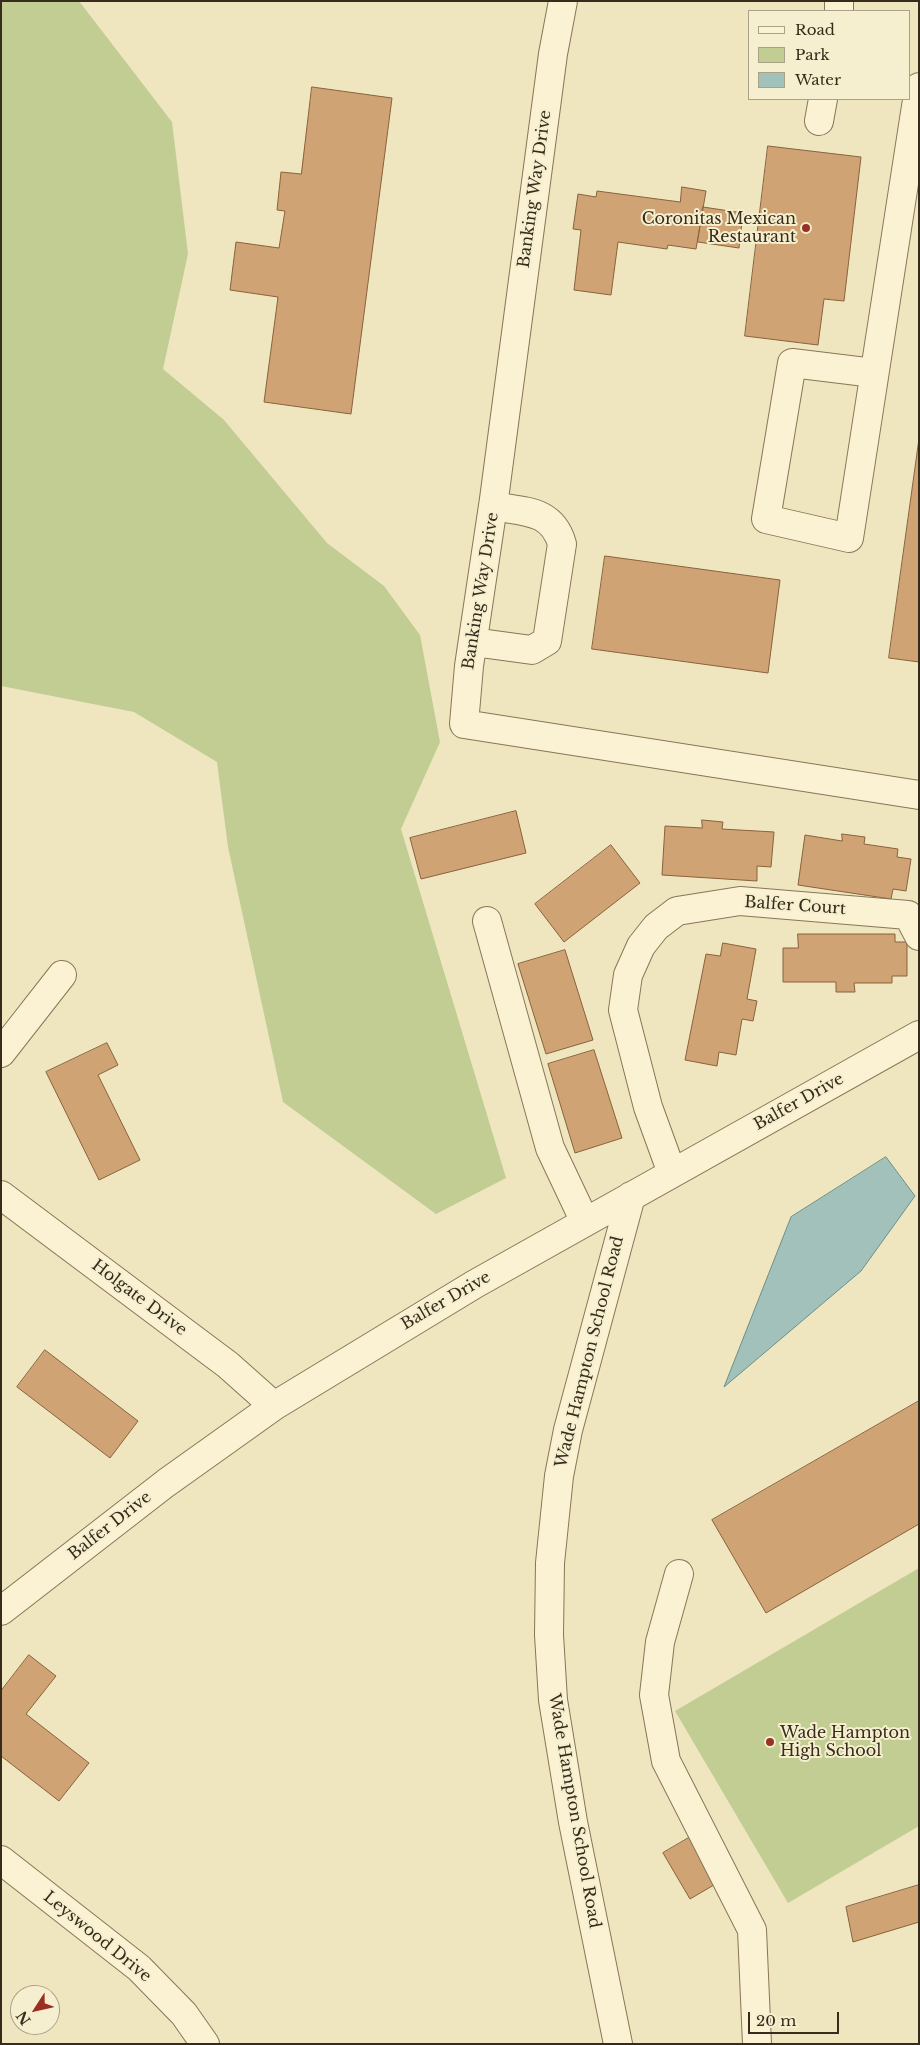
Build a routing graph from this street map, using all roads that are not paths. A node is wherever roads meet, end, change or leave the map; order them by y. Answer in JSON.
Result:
{"nodes":[{"id":1,"x":563,"y":1,"type":"edge"},
{"id":2,"x":919,"y":87,"type":"edge"},
{"id":3,"x":874,"y":373,"type":"junction"},
{"id":4,"x":493,"y":506,"type":"junction"},
{"id":5,"x":472,"y":642,"type":"junction"},
{"id":6,"x":919,"y":795,"type":"edge"},
{"id":7,"x":487,"y":922,"type":"dead end"},
{"id":8,"x":919,"y":936,"type":"edge"},
{"id":9,"x":62,"y":975,"type":"dead end"},
{"id":10,"x":919,"y":1035,"type":"edge"},
{"id":11,"x":1,"y":1053,"type":"edge"},
{"id":12,"x":672,"y":1173,"type":"junction"},
{"id":13,"x":1,"y":1195,"type":"edge"},
{"id":14,"x":631,"y":1196,"type":"junction"},
{"id":15,"x":585,"y":1222,"type":"junction"},
{"id":16,"x":274,"y":1406,"type":"junction"},
{"id":17,"x":679,"y":1574,"type":"dead end"},
{"id":18,"x":1,"y":1611,"type":"edge"},
{"id":19,"x":1,"y":1860,"type":"edge"},
{"id":20,"x":205,"y":2044,"type":"edge"},
{"id":21,"x":618,"y":2044,"type":"edge"},
{"id":22,"x":756,"y":2044,"type":"edge"}],
"edges":[{"from":1,"to":4,"type":"street","name":"Banking Way Drive"},
{"from":2,"to":3,"type":"street"},
{"from":3,"to":3,"type":"street"},
{"from":4,"to":5,"type":"street","name":"Banking Way Drive"},
{"from":4,"to":5,"type":"street"},
{"from":5,"to":6,"type":"street","name":"Banking Way Drive"},
{"from":7,"to":15,"type":"street"},
{"from":8,"to":12,"type":"street","name":"Balfer Court"},
{"from":9,"to":11,"type":"street"},
{"from":10,"to":12,"type":"street","name":"Balfer Drive"},
{"from":12,"to":14,"type":"street","name":"Balfer Drive"},
{"from":13,"to":16,"type":"street","name":"Holgate Drive"},
{"from":14,"to":15,"type":"street","name":"Balfer Drive"},
{"from":14,"to":21,"type":"street","name":"Wade Hampton School Road"},
{"from":15,"to":16,"type":"street","name":"Balfer Drive"},
{"from":16,"to":18,"type":"street","name":"Balfer Drive"},
{"from":17,"to":22,"type":"street"},
{"from":19,"to":20,"type":"street","name":"Leyswood Drive"}]}
